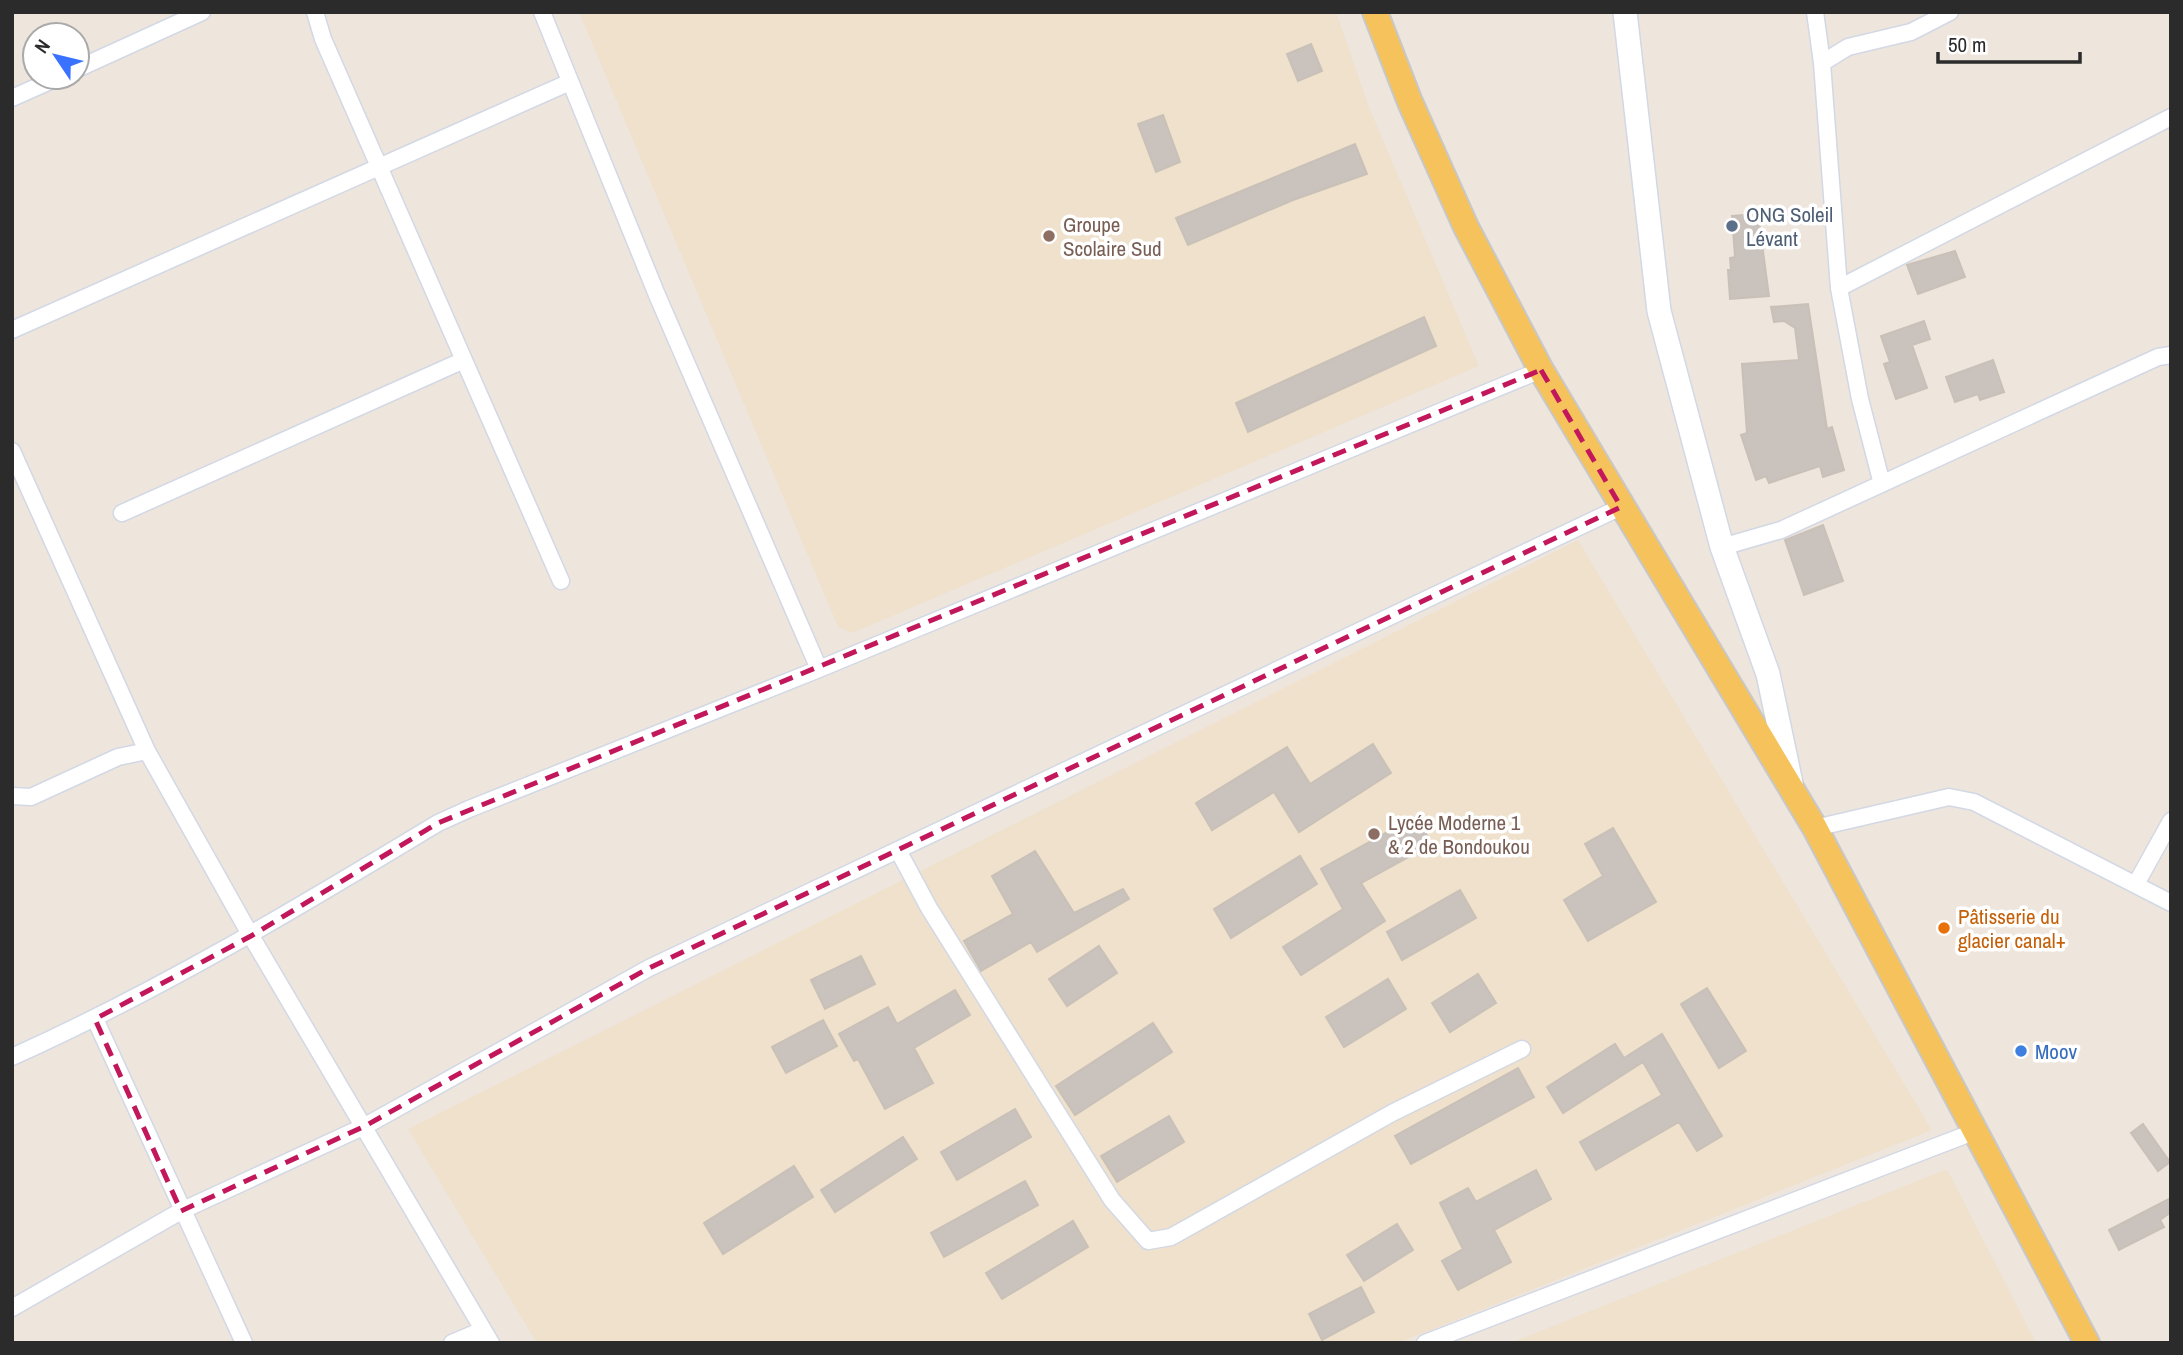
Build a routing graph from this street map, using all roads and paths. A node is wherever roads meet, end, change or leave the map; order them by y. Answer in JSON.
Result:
{"nodes":[{"id":1,"x":202,"y":12,"type":"edge"},
{"id":2,"x":315,"y":12,"type":"edge"},
{"id":3,"x":542,"y":12,"type":"edge"},
{"id":4,"x":1375,"y":12,"type":"edge"},
{"id":5,"x":1625,"y":12,"type":"edge"},
{"id":6,"x":1815,"y":12,"type":"edge"},
{"id":7,"x":1950,"y":12,"type":"edge"},
{"id":8,"x":1822,"y":62,"type":"junction"},
{"id":9,"x":91,"y":63,"type":"edge"},
{"id":10,"x":570,"y":82,"type":"junction"},
{"id":11,"x":2171,"y":117,"type":"edge"},
{"id":12,"x":380,"y":167,"type":"junction"},
{"id":13,"x":1839,"y":288,"type":"junction"},
{"id":14,"x":12,"y":330,"type":"edge"},
{"id":15,"x":2171,"y":355,"type":"edge"},
{"id":16,"x":464,"y":360,"type":"junction"},
{"id":17,"x":1541,"y":370,"type":"junction"},
{"id":18,"x":12,"y":451,"type":"edge"},
{"id":19,"x":1882,"y":484,"type":"junction"},
{"id":20,"x":1621,"y":507,"type":"junction"},
{"id":21,"x":122,"y":513,"type":"dead end"},
{"id":22,"x":1722,"y":547,"type":"junction"},
{"id":23,"x":561,"y":581,"type":"dead end"},
{"id":24,"x":818,"y":669,"type":"junction"},
{"id":25,"x":147,"y":751,"type":"junction"},
{"id":26,"x":1793,"y":790,"type":"junction"},
{"id":27,"x":12,"y":796,"type":"edge"},
{"id":28,"x":2171,"y":821,"type":"edge"},
{"id":29,"x":1815,"y":828,"type":"junction"},
{"id":30,"x":899,"y":852,"type":"junction"},
{"id":31,"x":2136,"y":884,"type":"junction"},
{"id":32,"x":2171,"y":902,"type":"edge"},
{"id":33,"x":251,"y":936,"type":"junction"},
{"id":34,"x":95,"y":1019,"type":"junction"},
{"id":35,"x":1522,"y":1049,"type":"dead end"},
{"id":36,"x":12,"y":1056,"type":"edge"},
{"id":37,"x":365,"y":1126,"type":"junction"},
{"id":38,"x":1976,"y":1131,"type":"junction"},
{"id":39,"x":181,"y":1211,"type":"junction"},
{"id":40,"x":12,"y":1308,"type":"edge"},
{"id":41,"x":487,"y":1336,"type":"edge"},
{"id":42,"x":244,"y":1343,"type":"edge"},
{"id":43,"x":452,"y":1343,"type":"edge"},
{"id":44,"x":1425,"y":1343,"type":"edge"},
{"id":45,"x":2087,"y":1343,"type":"edge"}],
"edges":[{"from":1,"to":9,"type":"street"},
{"from":2,"to":12,"type":"street"},
{"from":3,"to":10,"type":"street"},
{"from":4,"to":17,"type":"main road"},
{"from":5,"to":22,"type":"street"},
{"from":6,"to":8,"type":"street"},
{"from":7,"to":8,"type":"street"},
{"from":8,"to":13,"type":"street"},
{"from":10,"to":12,"type":"street"},
{"from":10,"to":24,"type":"street"},
{"from":11,"to":13,"type":"street"},
{"from":12,"to":14,"type":"street"},
{"from":12,"to":16,"type":"street"},
{"from":13,"to":19,"type":"street"},
{"from":15,"to":19,"type":"street"},
{"from":16,"to":21,"type":"street"},
{"from":16,"to":23,"type":"street"},
{"from":17,"to":20,"type":"main road"},
{"from":17,"to":24,"type":"street"},
{"from":18,"to":25,"type":"street"},
{"from":19,"to":22,"type":"street"},
{"from":20,"to":26,"type":"main road"},
{"from":20,"to":30,"type":"street"},
{"from":22,"to":26,"type":"street"},
{"from":24,"to":33,"type":"street"},
{"from":25,"to":27,"type":"street"},
{"from":25,"to":33,"type":"street"},
{"from":26,"to":29,"type":"main road"},
{"from":28,"to":31,"type":"street"},
{"from":29,"to":31,"type":"street"},
{"from":29,"to":38,"type":"main road"},
{"from":30,"to":35,"type":"street"},
{"from":30,"to":37,"type":"street"},
{"from":31,"to":32,"type":"street"},
{"from":33,"to":34,"type":"street"},
{"from":33,"to":37,"type":"street"},
{"from":34,"to":36,"type":"street"},
{"from":34,"to":39,"type":"street"},
{"from":37,"to":39,"type":"street"},
{"from":37,"to":41,"type":"street"},
{"from":38,"to":44,"type":"street"},
{"from":38,"to":45,"type":"main road"},
{"from":39,"to":40,"type":"street"},
{"from":39,"to":42,"type":"street"},
{"from":41,"to":43,"type":"street"}]}
